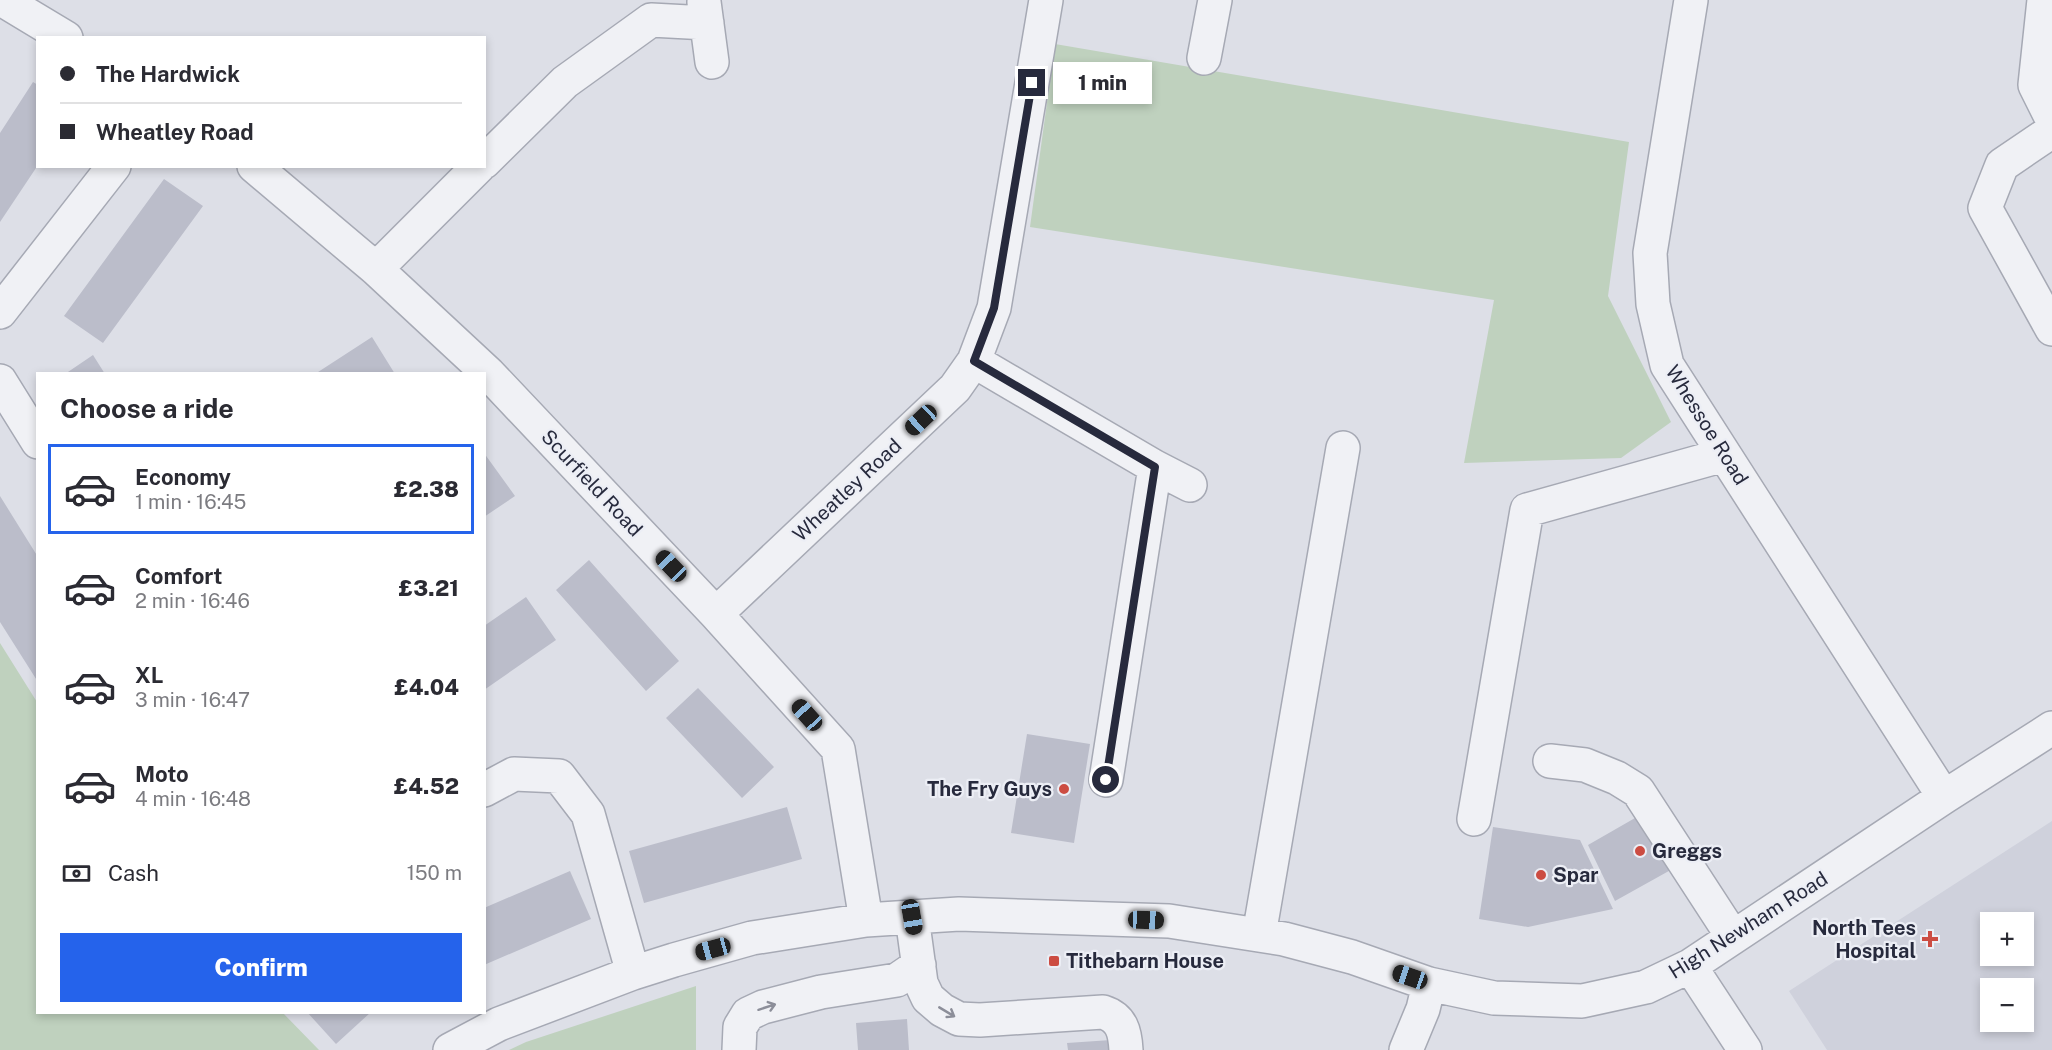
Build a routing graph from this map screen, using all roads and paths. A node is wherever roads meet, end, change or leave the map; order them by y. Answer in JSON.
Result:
{"nodes":[{"id":1,"x":3,"y":0,"type":"edge"},
{"id":2,"x":1046,"y":0,"type":"edge"},
{"id":3,"x":1215,"y":0,"type":"edge"},
{"id":4,"x":1691,"y":0,"type":"edge"},
{"id":5,"x":2044,"y":0,"type":"edge"},
{"id":6,"x":705,"y":11,"type":"edge"},
{"id":7,"x":63,"y":36,"type":"edge"},
{"id":8,"x":1204,"y":58,"type":"dead end"},
{"id":9,"x":712,"y":62,"type":"dead end"},
{"id":10,"x":2052,"y":119,"type":"edge"},
{"id":11,"x":2052,"y":131,"type":"edge"},
{"id":12,"x":486,"y":160,"type":"edge"},
{"id":13,"x":112,"y":168,"type":"edge"},
{"id":14,"x":256,"y":168,"type":"edge"},
{"id":15,"x":478,"y":168,"type":"edge"},
{"id":16,"x":376,"y":268,"type":"junction"},
{"id":17,"x":0,"y":312,"type":"edge"},
{"id":18,"x":2052,"y":329,"type":"edge"},
{"id":19,"x":974,"y":361,"type":"junction"},
{"id":20,"x":484,"y":372,"type":"edge"},
{"id":21,"x":487,"y":375,"type":"edge"},
{"id":22,"x":0,"y":381,"type":"edge"},
{"id":23,"x":36,"y":439,"type":"edge"},
{"id":24,"x":1343,"y":448,"type":"dead end"},
{"id":25,"x":1724,"y":455,"type":"junction"},
{"id":26,"x":1155,"y":467,"type":"junction"},
{"id":27,"x":1190,"y":485,"type":"dead end"},
{"id":28,"x":716,"y":614,"type":"junction"},
{"id":29,"x":2052,"y":728,"type":"edge"},
{"id":30,"x":1550,"y":761,"type":"dead end"},
{"id":31,"x":1106,"y":780,"type":"dead end"},
{"id":32,"x":486,"y":789,"type":"edge"},
{"id":33,"x":1944,"y":797,"type":"junction"},
{"id":34,"x":1474,"y":819,"type":"dead end"},
{"id":35,"x":912,"y":917,"type":"junction"},
{"id":36,"x":866,"y":921,"type":"junction"},
{"id":37,"x":1259,"y":935,"type":"junction"},
{"id":38,"x":1733,"y":937,"type":"junction"},
{"id":39,"x":919,"y":965,"type":"junction"},
{"id":40,"x":1690,"y":966,"type":"junction"},
{"id":41,"x":633,"y":973,"type":"junction"},
{"id":42,"x":1429,"y":984,"type":"junction"},
{"id":43,"x":450,"y":1050,"type":"edge"},
{"id":44,"x":739,"y":1050,"type":"edge"},
{"id":45,"x":1126,"y":1050,"type":"edge"},
{"id":46,"x":1406,"y":1050,"type":"edge"},
{"id":47,"x":1744,"y":1050,"type":"edge"}],
"edges":[{"from":1,"to":7,"type":"street"},
{"from":2,"to":19,"type":"street","name":"Wheatley Road"},
{"from":3,"to":8,"type":"street"},
{"from":4,"to":25,"type":"street","name":"Whessoe Road"},
{"from":5,"to":10,"type":"street"},
{"from":6,"to":9,"type":"street"},
{"from":6,"to":12,"type":"street"},
{"from":11,"to":18,"type":"street"},
{"from":13,"to":17,"type":"street"},
{"from":14,"to":16,"type":"street","name":"Scurfield Road"},
{"from":15,"to":16,"type":"street"},
{"from":16,"to":20,"type":"street","name":"Scurfield Road"},
{"from":19,"to":26,"type":"street"},
{"from":19,"to":28,"type":"street","name":"Wheatley Road"},
{"from":21,"to":28,"type":"street","name":"Scurfield Road"},
{"from":22,"to":23,"type":"street"},
{"from":24,"to":37,"type":"street"},
{"from":25,"to":33,"type":"street","name":"Whessoe Road"},
{"from":25,"to":34,"type":"street"},
{"from":26,"to":27,"type":"street"},
{"from":26,"to":31,"type":"street"},
{"from":28,"to":36,"type":"street","name":"Scurfield Road"},
{"from":29,"to":33,"type":"street","name":"High Newham Road"},
{"from":30,"to":38,"type":"street"},
{"from":32,"to":41,"type":"street"},
{"from":33,"to":38,"type":"street","name":"High Newham Road"},
{"from":35,"to":36,"type":"street","name":"High Newham Road"},
{"from":35,"to":37,"type":"street","name":"High Newham Road"},
{"from":35,"to":39,"type":"street"},
{"from":36,"to":41,"type":"street","name":"High Newham Road"},
{"from":37,"to":42,"type":"street","name":"High Newham Road"},
{"from":38,"to":40,"type":"street","name":"High Newham Road"},
{"from":44,"to":39,"type":"street","one_way":true},
{"from":39,"to":45,"type":"street","one_way":true},
{"from":40,"to":42,"type":"street","name":"High Newham Road"},
{"from":40,"to":47,"type":"street"},
{"from":41,"to":43,"type":"street","name":"High Newham Road"},
{"from":42,"to":46,"type":"street"}]}
